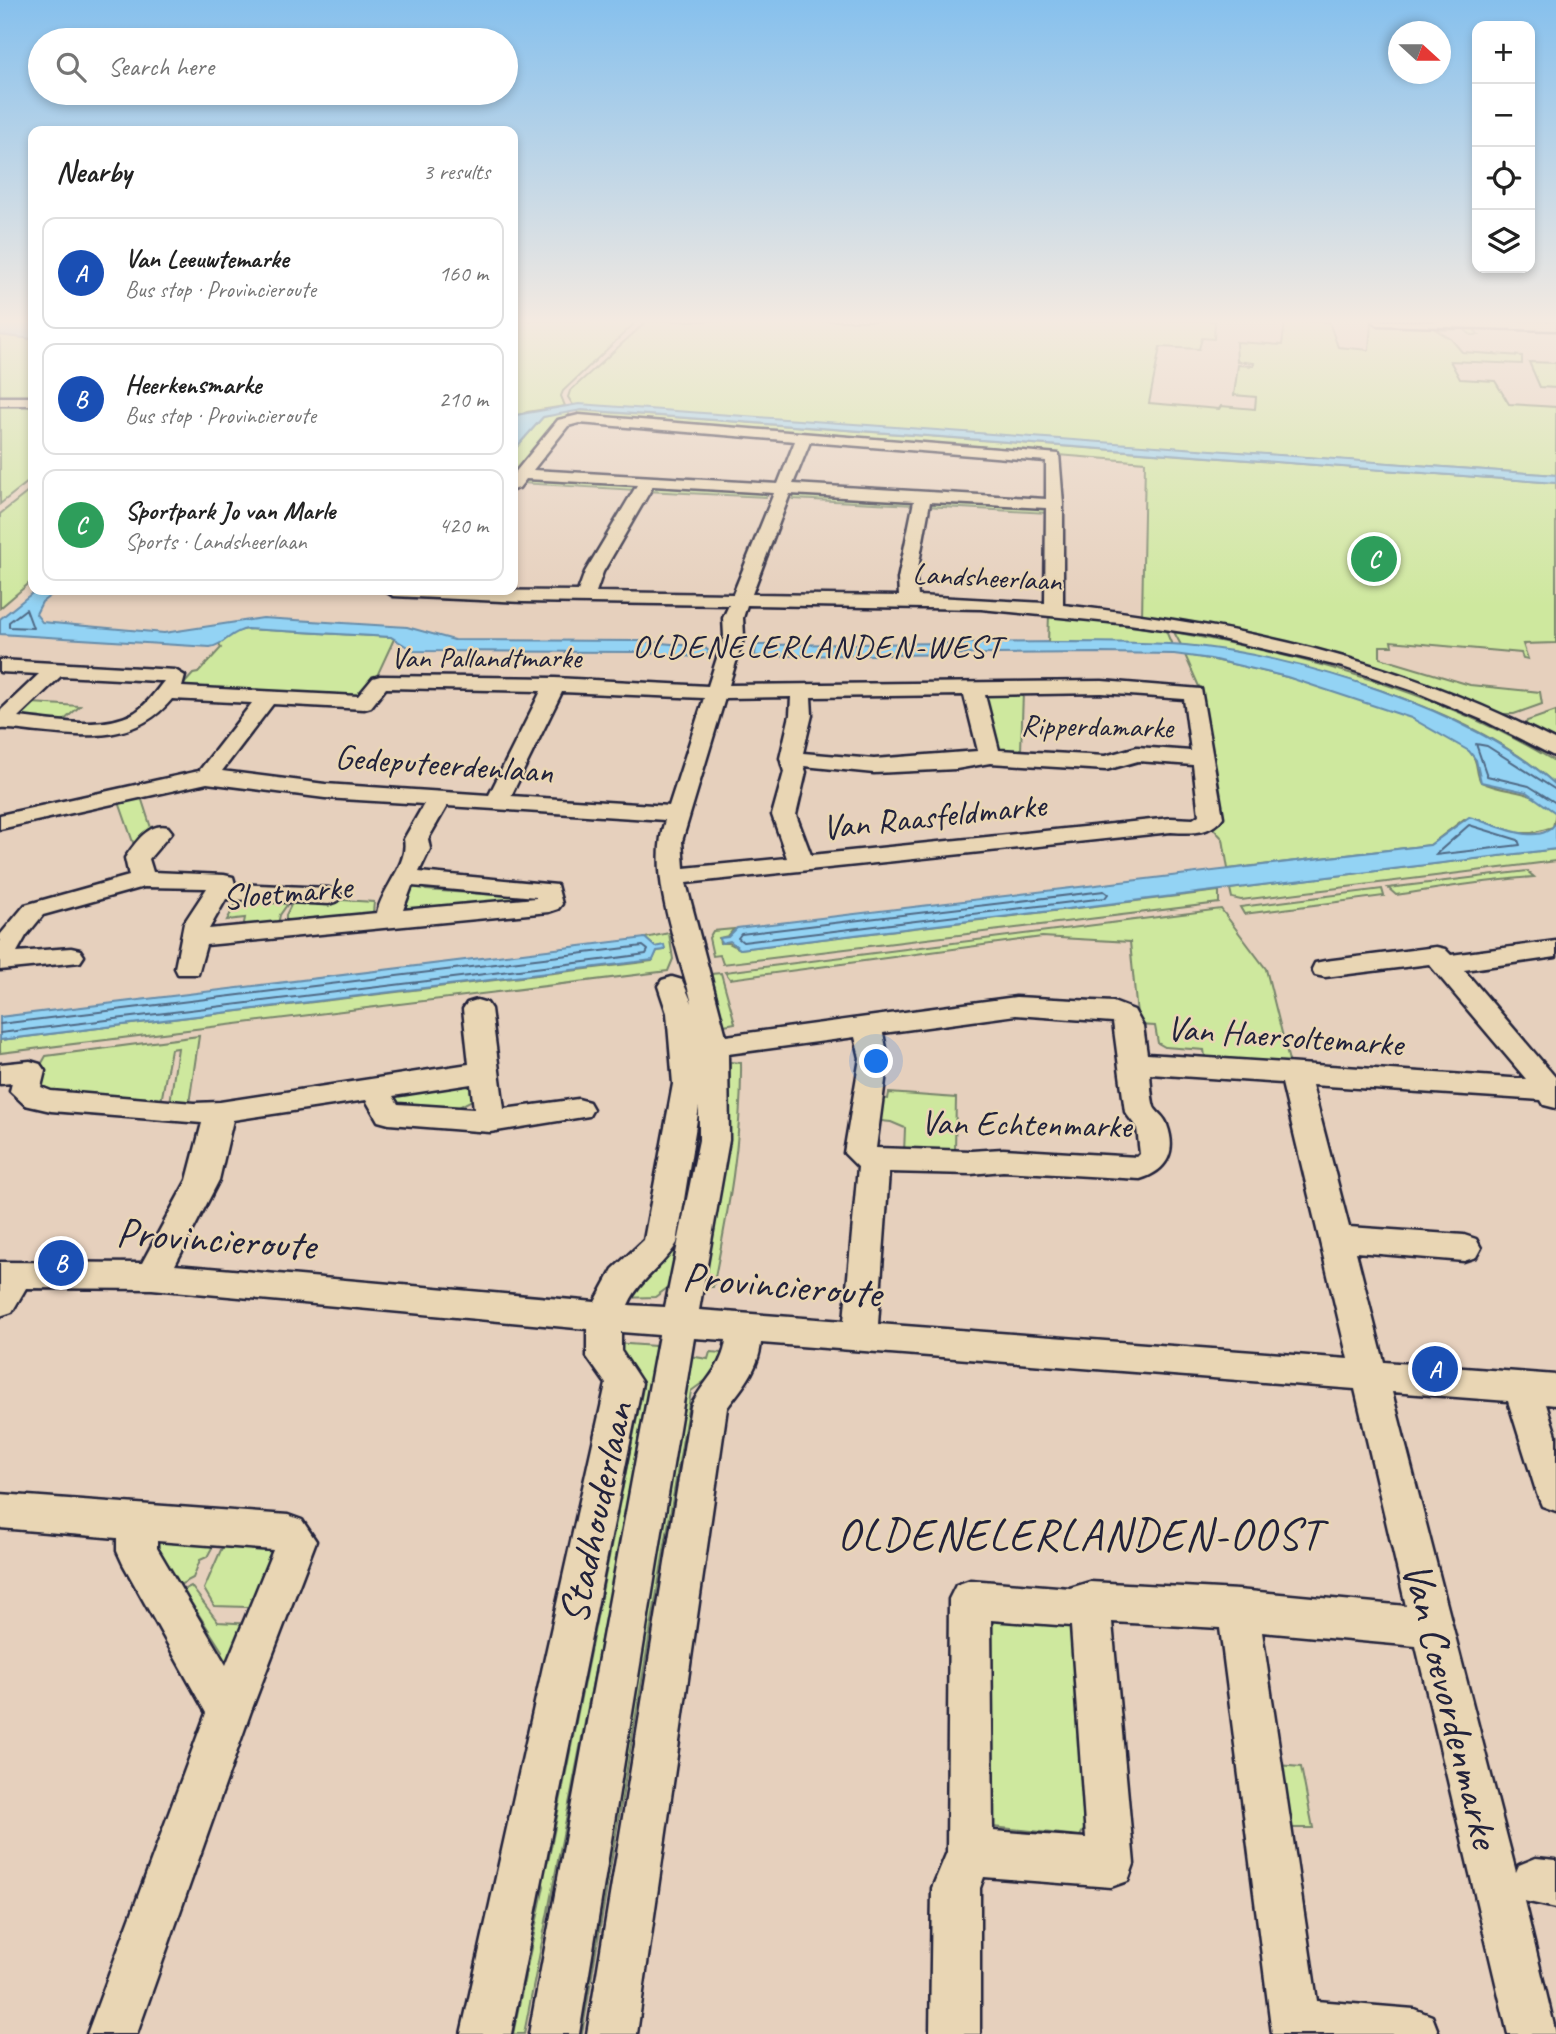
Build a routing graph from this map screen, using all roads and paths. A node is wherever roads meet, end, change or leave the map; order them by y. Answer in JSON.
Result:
{"nodes":[{"id":1,"x":804,"y":437,"type":"junction"},
{"id":2,"x":518,"y":479,"type":"edge"},
{"id":3,"x":518,"y":480,"type":"edge"},
{"id":4,"x":648,"y":481,"type":"junction"},
{"id":5,"x":784,"y":489,"type":"junction"},
{"id":6,"x":923,"y":496,"type":"junction"},
{"id":7,"x":1055,"y":504,"type":"junction"},
{"id":8,"x":518,"y":594,"type":"edge"},
{"id":9,"x":584,"y":597,"type":"junction"},
{"id":10,"x":740,"y":599,"type":"junction"},
{"id":11,"x":909,"y":601,"type":"junction"},
{"id":12,"x":1054,"y":608,"type":"junction"},
{"id":13,"x":0,"y":666,"type":"edge"},
{"id":14,"x":56,"y":669,"type":"junction"},
{"id":15,"x":555,"y":684,"type":"junction"},
{"id":16,"x":973,"y":688,"type":"junction"},
{"id":17,"x":801,"y":690,"type":"junction"},
{"id":18,"x":165,"y":692,"type":"junction"},
{"id":19,"x":716,"y":692,"type":"junction"},
{"id":20,"x":267,"y":698,"type":"junction"},
{"id":21,"x":1,"y":722,"type":"edge"},
{"id":22,"x":1556,"y":750,"type":"edge"},
{"id":23,"x":990,"y":756,"type":"junction"},
{"id":24,"x":791,"y":758,"type":"junction"},
{"id":25,"x":1203,"y":759,"type":"junction"},
{"id":26,"x":207,"y":776,"type":"junction"},
{"id":27,"x":439,"y":799,"type":"junction"},
{"id":28,"x":496,"y":803,"type":"junction"},
{"id":29,"x":677,"y":814,"type":"junction"},
{"id":30,"x":0,"y":822,"type":"edge"},
{"id":31,"x":160,"y":832,"type":"dead end"},
{"id":32,"x":802,"y":864,"type":"junction"},
{"id":33,"x":671,"y":877,"type":"junction"},
{"id":34,"x":403,"y":878,"type":"junction"},
{"id":35,"x":143,"y":880,"type":"junction"},
{"id":36,"x":219,"y":891,"type":"junction"},
{"id":37,"x":329,"y":897,"type":"dead end"},
{"id":38,"x":388,"y":920,"type":"junction"},
{"id":39,"x":193,"y":938,"type":"junction"},
{"id":40,"x":1556,"y":949,"type":"edge"},
{"id":41,"x":71,"y":956,"type":"dead end"},
{"id":42,"x":0,"y":961,"type":"edge"},
{"id":43,"x":1445,"y":964,"type":"junction"},
{"id":44,"x":188,"y":968,"type":"dead end"},
{"id":45,"x":1325,"y":969,"type":"dead end"},
{"id":46,"x":687,"y":1003,"type":"junction"},
{"id":47,"x":477,"y":1009,"type":"dead end"},
{"id":48,"x":867,"y":1027,"type":"junction"},
{"id":49,"x":714,"y":1047,"type":"junction"},
{"id":50,"x":1134,"y":1063,"type":"junction"},
{"id":51,"x":484,"y":1072,"type":"junction"},
{"id":52,"x":0,"y":1074,"type":"edge"},
{"id":53,"x":1296,"y":1074,"type":"junction"},
{"id":54,"x":374,"y":1088,"type":"junction"},
{"id":55,"x":1555,"y":1094,"type":"edge"},
{"id":56,"x":578,"y":1109,"type":"dead end"},
{"id":57,"x":220,"y":1112,"type":"junction"},
{"id":58,"x":490,"y":1121,"type":"junction"},
{"id":59,"x":874,"y":1162,"type":"junction"},
{"id":60,"x":1335,"y":1238,"type":"junction"},
{"id":61,"x":1464,"y":1248,"type":"dead end"},
{"id":62,"x":152,"y":1276,"type":"junction"},
{"id":63,"x":5,"y":1284,"type":"edge"},
{"id":64,"x":608,"y":1317,"type":"junction"},
{"id":65,"x":679,"y":1322,"type":"junction"},
{"id":66,"x":745,"y":1328,"type":"junction"},
{"id":67,"x":860,"y":1337,"type":"junction"},
{"id":68,"x":1369,"y":1376,"type":"junction"},
{"id":69,"x":1539,"y":1389,"type":"edge"},
{"id":70,"x":1556,"y":1494,"type":"edge"},
{"id":71,"x":0,"y":1511,"type":"edge"},
{"id":72,"x":137,"y":1522,"type":"junction"},
{"id":73,"x":1090,"y":1601,"type":"junction"},
{"id":74,"x":1238,"y":1610,"type":"junction"},
{"id":75,"x":1432,"y":1628,"type":"junction"},
{"id":76,"x":229,"y":1711,"type":"junction"},
{"id":77,"x":970,"y":1852,"type":"junction"},
{"id":78,"x":1296,"y":2029,"type":"edge"},
{"id":79,"x":112,"y":2034,"type":"edge"},
{"id":80,"x":486,"y":2034,"type":"edge"},
{"id":81,"x":554,"y":2034,"type":"edge"},
{"id":82,"x":612,"y":2034,"type":"edge"},
{"id":83,"x":955,"y":2034,"type":"edge"},
{"id":84,"x":1414,"y":2034,"type":"edge"},
{"id":85,"x":1533,"y":2034,"type":"edge"}],
"edges":[{"from":1,"to":2,"type":"street"},
{"from":1,"to":5,"type":"street","name":"Stadhouderlaan"},
{"from":1,"to":7,"type":"street"},
{"from":3,"to":4,"type":"street"},
{"from":4,"to":5,"type":"street"},
{"from":4,"to":9,"type":"street"},
{"from":5,"to":6,"type":"street"},
{"from":5,"to":10,"type":"street","name":"Stadhouderlaan"},
{"from":6,"to":7,"type":"street"},
{"from":6,"to":11,"type":"street"},
{"from":7,"to":12,"type":"street"},
{"from":8,"to":9,"type":"street","name":"Landsheerlaan"},
{"from":9,"to":10,"type":"street","name":"Landsheerlaan"},
{"from":10,"to":11,"type":"street","name":"Landsheerlaan"},
{"from":10,"to":19,"type":"street","name":"Stadhouderlaan"},
{"from":11,"to":12,"type":"street","name":"Landsheerlaan"},
{"from":12,"to":22,"type":"street","name":"Landsheerlaan"},
{"from":13,"to":14,"type":"street"},
{"from":14,"to":18,"type":"street"},
{"from":14,"to":21,"type":"street"},
{"from":15,"to":19,"type":"street","name":"Van Pallandtmarke"},
{"from":15,"to":20,"type":"street","name":"Van Pallandtmarke"},
{"from":15,"to":28,"type":"street"},
{"from":16,"to":17,"type":"street","name":"Van Pallandtmarke"},
{"from":16,"to":23,"type":"street","name":"Ripperdamarke"},
{"from":16,"to":25,"type":"street","name":"Van Pallandtmarke"},
{"from":17,"to":19,"type":"street","name":"Van Pallandtmarke"},
{"from":17,"to":24,"type":"street"},
{"from":18,"to":20,"type":"street","name":"Van Pallandtmarke"},
{"from":18,"to":21,"type":"street"},
{"from":19,"to":29,"type":"street","name":"Stadhouderlaan"},
{"from":20,"to":26,"type":"street"},
{"from":23,"to":24,"type":"street","name":"Ripperdamarke"},
{"from":23,"to":25,"type":"street","name":"Ripperdamarke"},
{"from":24,"to":32,"type":"street"},
{"from":25,"to":32,"type":"street","name":"Van Raasfeldmarke"},
{"from":26,"to":27,"type":"street","name":"Gedeputeerdenlaan"},
{"from":26,"to":30,"type":"street","name":"Gedeputeerdenlaan"},
{"from":27,"to":28,"type":"street","name":"Gedeputeerdenlaan"},
{"from":27,"to":34,"type":"street","name":"Sloetmarke"},
{"from":28,"to":29,"type":"street","name":"Gedeputeerdenlaan"},
{"from":29,"to":33,"type":"street","name":"Stadhouderlaan"},
{"from":31,"to":35,"type":"street"},
{"from":32,"to":33,"type":"street","name":"Van Raasfeldmarke"},
{"from":33,"to":46,"type":"street","name":"Stadhouderlaan"},
{"from":34,"to":38,"type":"street","name":"Sloetmarke"},
{"from":34,"to":38,"type":"street","name":"Sloetmarke"},
{"from":35,"to":36,"type":"street","name":"Sloetmarke"},
{"from":35,"to":42,"type":"street","name":"Sloetmarke"},
{"from":36,"to":37,"type":"street","name":"Sloetmarke"},
{"from":36,"to":39,"type":"street","name":"Sloetmarke"},
{"from":38,"to":39,"type":"street","name":"Sloetmarke"},
{"from":39,"to":44,"type":"street","name":"Sloetmarke"},
{"from":40,"to":43,"type":"street"},
{"from":41,"to":42,"type":"street","name":"Sloetmarke"},
{"from":43,"to":45,"type":"street"},
{"from":43,"to":55,"type":"street"},
{"from":46,"to":49,"type":"street","name":"Stadhouderlaan"},
{"from":46,"to":64,"type":"street","name":"Stadhouderlaan"},
{"from":47,"to":51,"type":"street"},
{"from":48,"to":49,"type":"street","name":"Van Haersoltemarke"},
{"from":48,"to":50,"type":"street","name":"Van Haersoltemarke"},
{"from":48,"to":59,"type":"street","name":"Van Echtenmarke"},
{"from":49,"to":65,"type":"street","name":"Stadhouderlaan"},
{"from":50,"to":53,"type":"street","name":"Van Haersoltemarke"},
{"from":50,"to":59,"type":"street","name":"Van Echtenmarke"},
{"from":51,"to":54,"type":"street"},
{"from":51,"to":58,"type":"street"},
{"from":52,"to":57,"type":"street"},
{"from":53,"to":55,"type":"street","name":"Van Haersoltemarke"},
{"from":53,"to":60,"type":"street","name":"Van Coevordenmarke"},
{"from":54,"to":57,"type":"street"},
{"from":54,"to":58,"type":"street"},
{"from":56,"to":58,"type":"street"},
{"from":57,"to":62,"type":"street"},
{"from":59,"to":67,"type":"street","name":"Van Echtenmarke"},
{"from":60,"to":61,"type":"street"},
{"from":60,"to":68,"type":"street","name":"Van Coevordenmarke"},
{"from":62,"to":63,"type":"street","name":"Provincieroute"},
{"from":62,"to":64,"type":"street","name":"Provincieroute"},
{"from":64,"to":65,"type":"street","name":"Provincieroute"},
{"from":64,"to":80,"type":"street","name":"Stadhouderlaan"},
{"from":65,"to":66,"type":"street","name":"Provincieroute"},
{"from":65,"to":81,"type":"street","name":"Stadhouderlaan"},
{"from":66,"to":67,"type":"street","name":"Provincieroute"},
{"from":66,"to":82,"type":"street"},
{"from":67,"to":68,"type":"street","name":"Provincieroute"},
{"from":68,"to":69,"type":"street","name":"Provincieroute"},
{"from":68,"to":75,"type":"street","name":"Van Coevordenmarke"},
{"from":69,"to":70,"type":"street"},
{"from":71,"to":72,"type":"street"},
{"from":72,"to":76,"type":"street"},
{"from":72,"to":76,"type":"street"},
{"from":73,"to":74,"type":"street"},
{"from":73,"to":77,"type":"street"},
{"from":73,"to":77,"type":"street"},
{"from":74,"to":75,"type":"street"},
{"from":74,"to":78,"type":"street"},
{"from":75,"to":85,"type":"street","name":"Van Coevordenmarke"},
{"from":76,"to":79,"type":"street"},
{"from":77,"to":83,"type":"street"},
{"from":78,"to":84,"type":"street"}]}
